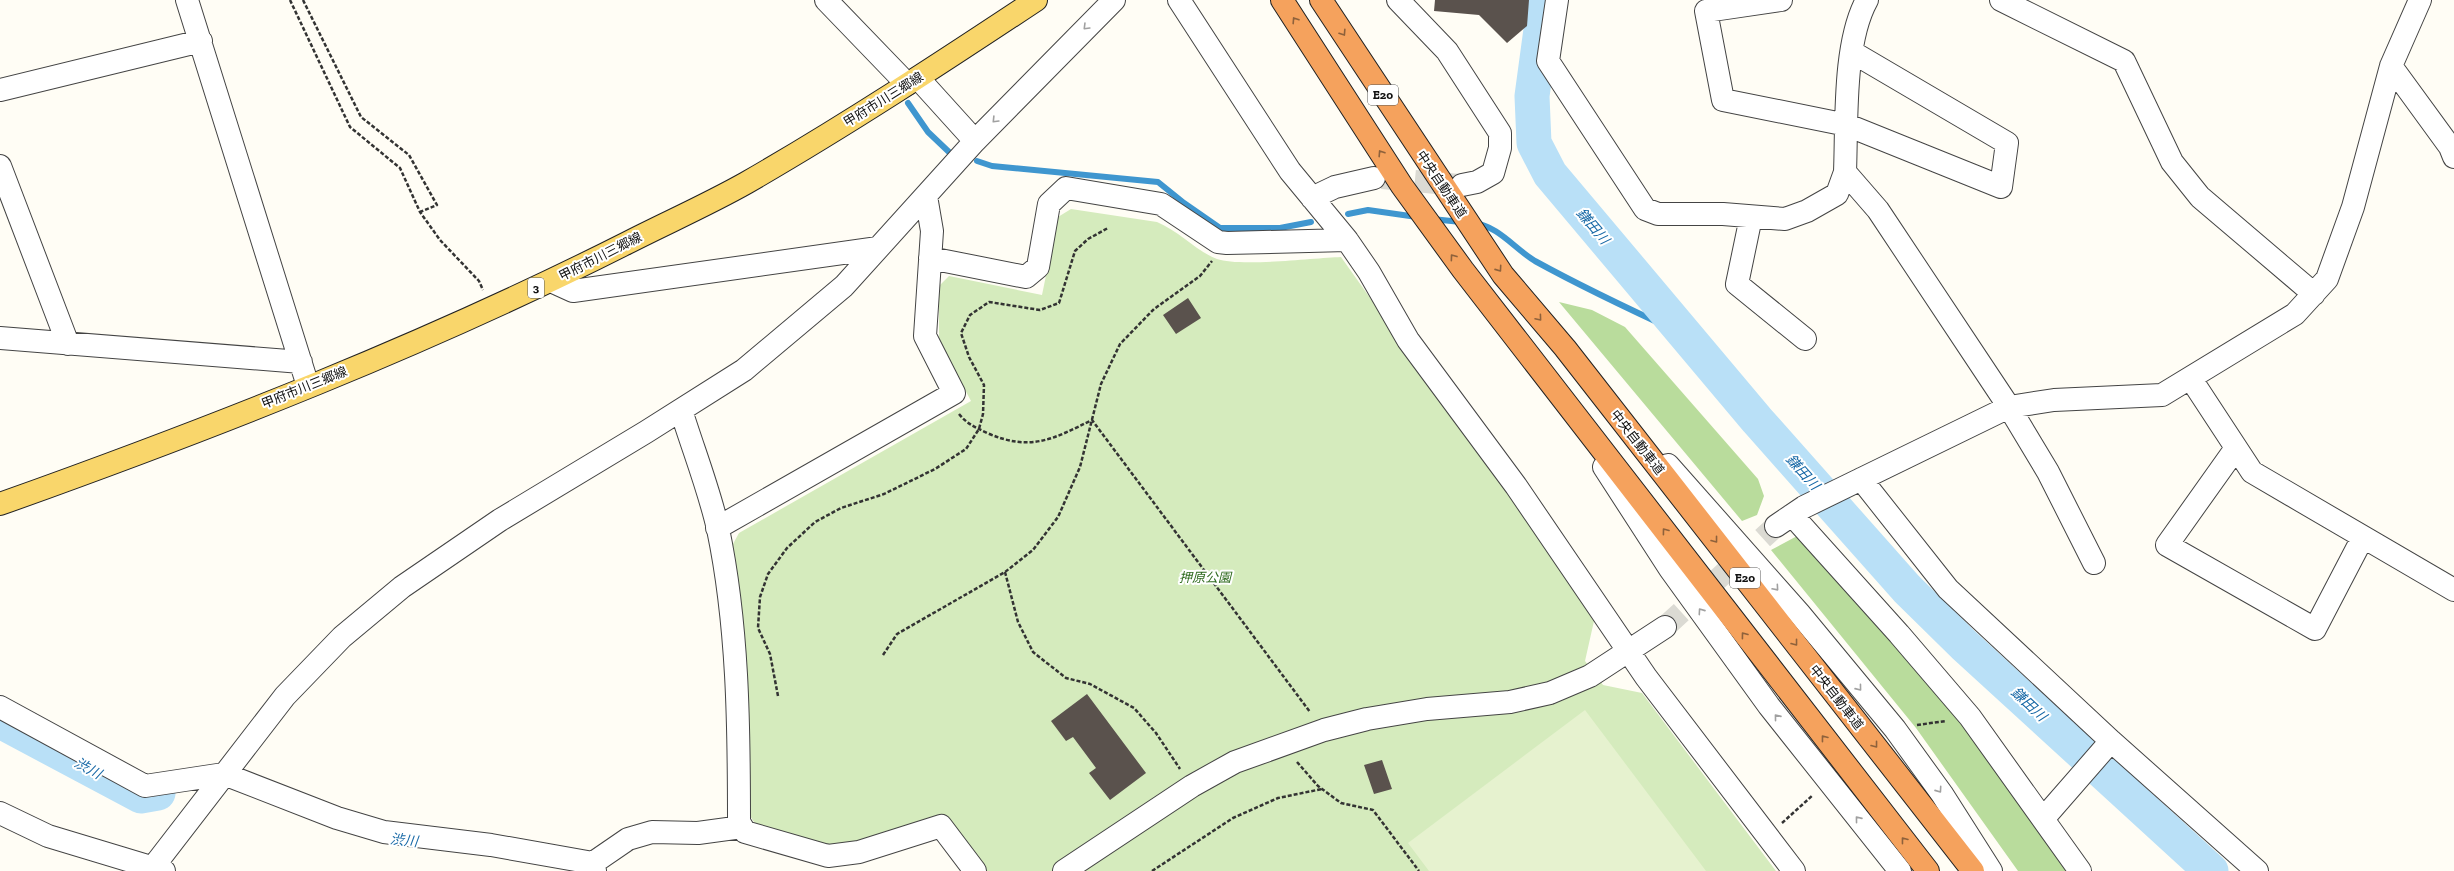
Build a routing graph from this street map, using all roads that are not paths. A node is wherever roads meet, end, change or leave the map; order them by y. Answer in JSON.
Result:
{"nodes":[{"id":1,"x":187,"y":0,"type":"edge"},
{"id":2,"x":826,"y":0,"type":"edge"},
{"id":3,"x":1036,"y":0,"type":"edge"},
{"id":4,"x":1114,"y":0,"type":"edge"},
{"id":5,"x":1179,"y":0,"type":"edge"},
{"id":6,"x":1282,"y":0,"type":"edge"},
{"id":7,"x":1321,"y":0,"type":"edge"},
{"id":8,"x":1398,"y":0,"type":"edge"},
{"id":9,"x":1557,"y":0,"type":"edge"},
{"id":10,"x":1781,"y":0,"type":"edge"},
{"id":11,"x":1867,"y":0,"type":"edge"},
{"id":12,"x":2001,"y":0,"type":"edge"},
{"id":13,"x":2420,"y":0,"type":"edge"},
{"id":14,"x":201,"y":41,"type":"junction"},
{"id":15,"x":1852,"y":52,"type":"junction"},
{"id":16,"x":2391,"y":66,"type":"junction"},
{"id":17,"x":912,"y":81,"type":"junction"},
{"id":18,"x":0,"y":90,"type":"edge"},
{"id":19,"x":1847,"y":125,"type":"junction"},
{"id":20,"x":975,"y":141,"type":"junction"},
{"id":21,"x":2454,"y":157,"type":"edge"},
{"id":22,"x":0,"y":166,"type":"edge"},
{"id":23,"x":1845,"y":172,"type":"junction"},
{"id":24,"x":1374,"y":178,"type":"tunnel mouth"},
{"id":25,"x":1454,"y":188,"type":"junction"},
{"id":26,"x":926,"y":196,"type":"junction"},
{"id":27,"x":1312,"y":198,"type":"junction"},
{"id":28,"x":1750,"y":217,"type":"junction"},
{"id":29,"x":1348,"y":240,"type":"junction"},
{"id":30,"x":878,"y":248,"type":"junction"},
{"id":31,"x":930,"y":258,"type":"junction"},
{"id":32,"x":551,"y":281,"type":"junction"},
{"id":33,"x":2314,"y":294,"type":"junction"},
{"id":34,"x":0,"y":338,"type":"edge"},
{"id":35,"x":1805,"y":339,"type":"dead end"},
{"id":36,"x":68,"y":344,"type":"junction"},
{"id":37,"x":1565,"y":348,"type":"junction"},
{"id":38,"x":301,"y":362,"type":"junction"},
{"id":39,"x":1540,"y":368,"type":"junction"},
{"id":40,"x":2191,"y":379,"type":"junction"},
{"id":41,"x":308,"y":386,"type":"junction"},
{"id":42,"x":2009,"y":407,"type":"junction"},
{"id":43,"x":681,"y":410,"type":"junction"},
{"id":44,"x":2236,"y":448,"type":"junction"},
{"id":45,"x":1856,"y":482,"type":"junction"},
{"id":46,"x":0,"y":504,"type":"edge"},
{"id":47,"x":717,"y":528,"type":"junction"},
{"id":48,"x":2363,"y":538,"type":"junction"},
{"id":49,"x":2094,"y":564,"type":"dead end"},
{"id":50,"x":2454,"y":590,"type":"edge"},
{"id":51,"x":1665,"y":627,"type":"tunnel mouth"},
{"id":52,"x":1629,"y":651,"type":"junction"},
{"id":53,"x":0,"y":707,"type":"edge"},
{"id":54,"x":2111,"y":741,"type":"junction"},
{"id":55,"x":224,"y":774,"type":"junction"},
{"id":56,"x":0,"y":812,"type":"edge"},
{"id":57,"x":2043,"y":819,"type":"junction"},
{"id":58,"x":742,"y":827,"type":"junction"},
{"id":59,"x":594,"y":867,"type":"edge"},
{"id":60,"x":156,"y":870,"type":"edge"},
{"id":61,"x":975,"y":871,"type":"edge"},
{"id":62,"x":1064,"y":871,"type":"edge"},
{"id":63,"x":1794,"y":871,"type":"edge"},
{"id":64,"x":1900,"y":871,"type":"edge"},
{"id":65,"x":1928,"y":871,"type":"edge"},
{"id":66,"x":1973,"y":871,"type":"edge"},
{"id":67,"x":1991,"y":871,"type":"edge"},
{"id":68,"x":2080,"y":871,"type":"edge"},
{"id":69,"x":2257,"y":871,"type":"edge"}],
"edges":[{"from":1,"to":14,"type":"street"},
{"from":2,"to":17,"type":"street"},
{"from":3,"to":17,"type":"main road","name":"甲府市川三郷線","number":"3"},
{"from":4,"to":20,"type":"street","one_way":true},
{"from":5,"to":27,"type":"street"},
{"from":39,"to":6,"type":"highway","number":"E20","one_way":true},
{"from":7,"to":25,"type":"highway","name":"中央自動車道","number":"E20","one_way":true},
{"from":8,"to":25,"type":"street"},
{"from":9,"to":28,"type":"street"},
{"from":10,"to":19,"type":"street"},
{"from":11,"to":15,"type":"street"},
{"from":12,"to":33,"type":"street"},
{"from":13,"to":16,"type":"street"},
{"from":14,"to":18,"type":"street"},
{"from":14,"to":38,"type":"street"},
{"from":15,"to":19,"type":"street"},
{"from":15,"to":19,"type":"street"},
{"from":16,"to":21,"type":"street"},
{"from":16,"to":33,"type":"street"},
{"from":17,"to":20,"type":"street"},
{"from":17,"to":32,"type":"main road","name":"甲府市川三郷線","number":"3"},
{"from":19,"to":23,"type":"street"},
{"from":20,"to":26,"type":"street"},
{"from":22,"to":36,"type":"street"},
{"from":23,"to":28,"type":"street"},
{"from":23,"to":42,"type":"street"},
{"from":24,"to":27,"type":"street"},
{"from":25,"to":37,"type":"highway","name":"中央自動車道","number":"E20","one_way":true},
{"from":26,"to":30,"type":"street"},
{"from":26,"to":31,"type":"street"},
{"from":27,"to":29,"type":"street"},
{"from":28,"to":35,"type":"street"},
{"from":29,"to":31,"type":"street"},
{"from":29,"to":52,"type":"street"},
{"from":30,"to":32,"type":"street"},
{"from":30,"to":43,"type":"street"},
{"from":31,"to":47,"type":"street"},
{"from":32,"to":41,"type":"main road","name":"甲府市川三郷線","number":"3"},
{"from":33,"to":40,"type":"street"},
{"from":34,"to":36,"type":"street"},
{"from":36,"to":38,"type":"street"},
{"from":37,"to":66,"type":"highway","name":"中央自動車道","number":"E20","one_way":true},
{"from":37,"to":67,"type":"street","one_way":true},
{"from":38,"to":41,"type":"street"},
{"from":64,"to":39,"type":"street","one_way":true},
{"from":65,"to":39,"type":"highway","number":"E20","one_way":true},
{"from":40,"to":42,"type":"street"},
{"from":40,"to":44,"type":"street"},
{"from":41,"to":46,"type":"main road","name":"甲府市川三郷線","number":"3"},
{"from":42,"to":45,"type":"street"},
{"from":42,"to":49,"type":"street"},
{"from":43,"to":47,"type":"street"},
{"from":43,"to":55,"type":"street"},
{"from":44,"to":48,"type":"street"},
{"from":44,"to":48,"type":"street"},
{"from":45,"to":54,"type":"street"},
{"from":45,"to":57,"type":"street"},
{"from":47,"to":58,"type":"street"},
{"from":48,"to":50,"type":"street"},
{"from":51,"to":52,"type":"street"},
{"from":52,"to":62,"type":"street"},
{"from":52,"to":63,"type":"street"},
{"from":53,"to":55,"type":"street"},
{"from":54,"to":57,"type":"street"},
{"from":54,"to":69,"type":"street"},
{"from":55,"to":59,"type":"street"},
{"from":55,"to":60,"type":"street"},
{"from":56,"to":60,"type":"street"},
{"from":57,"to":68,"type":"street"},
{"from":58,"to":59,"type":"street"},
{"from":58,"to":61,"type":"street"}]}
